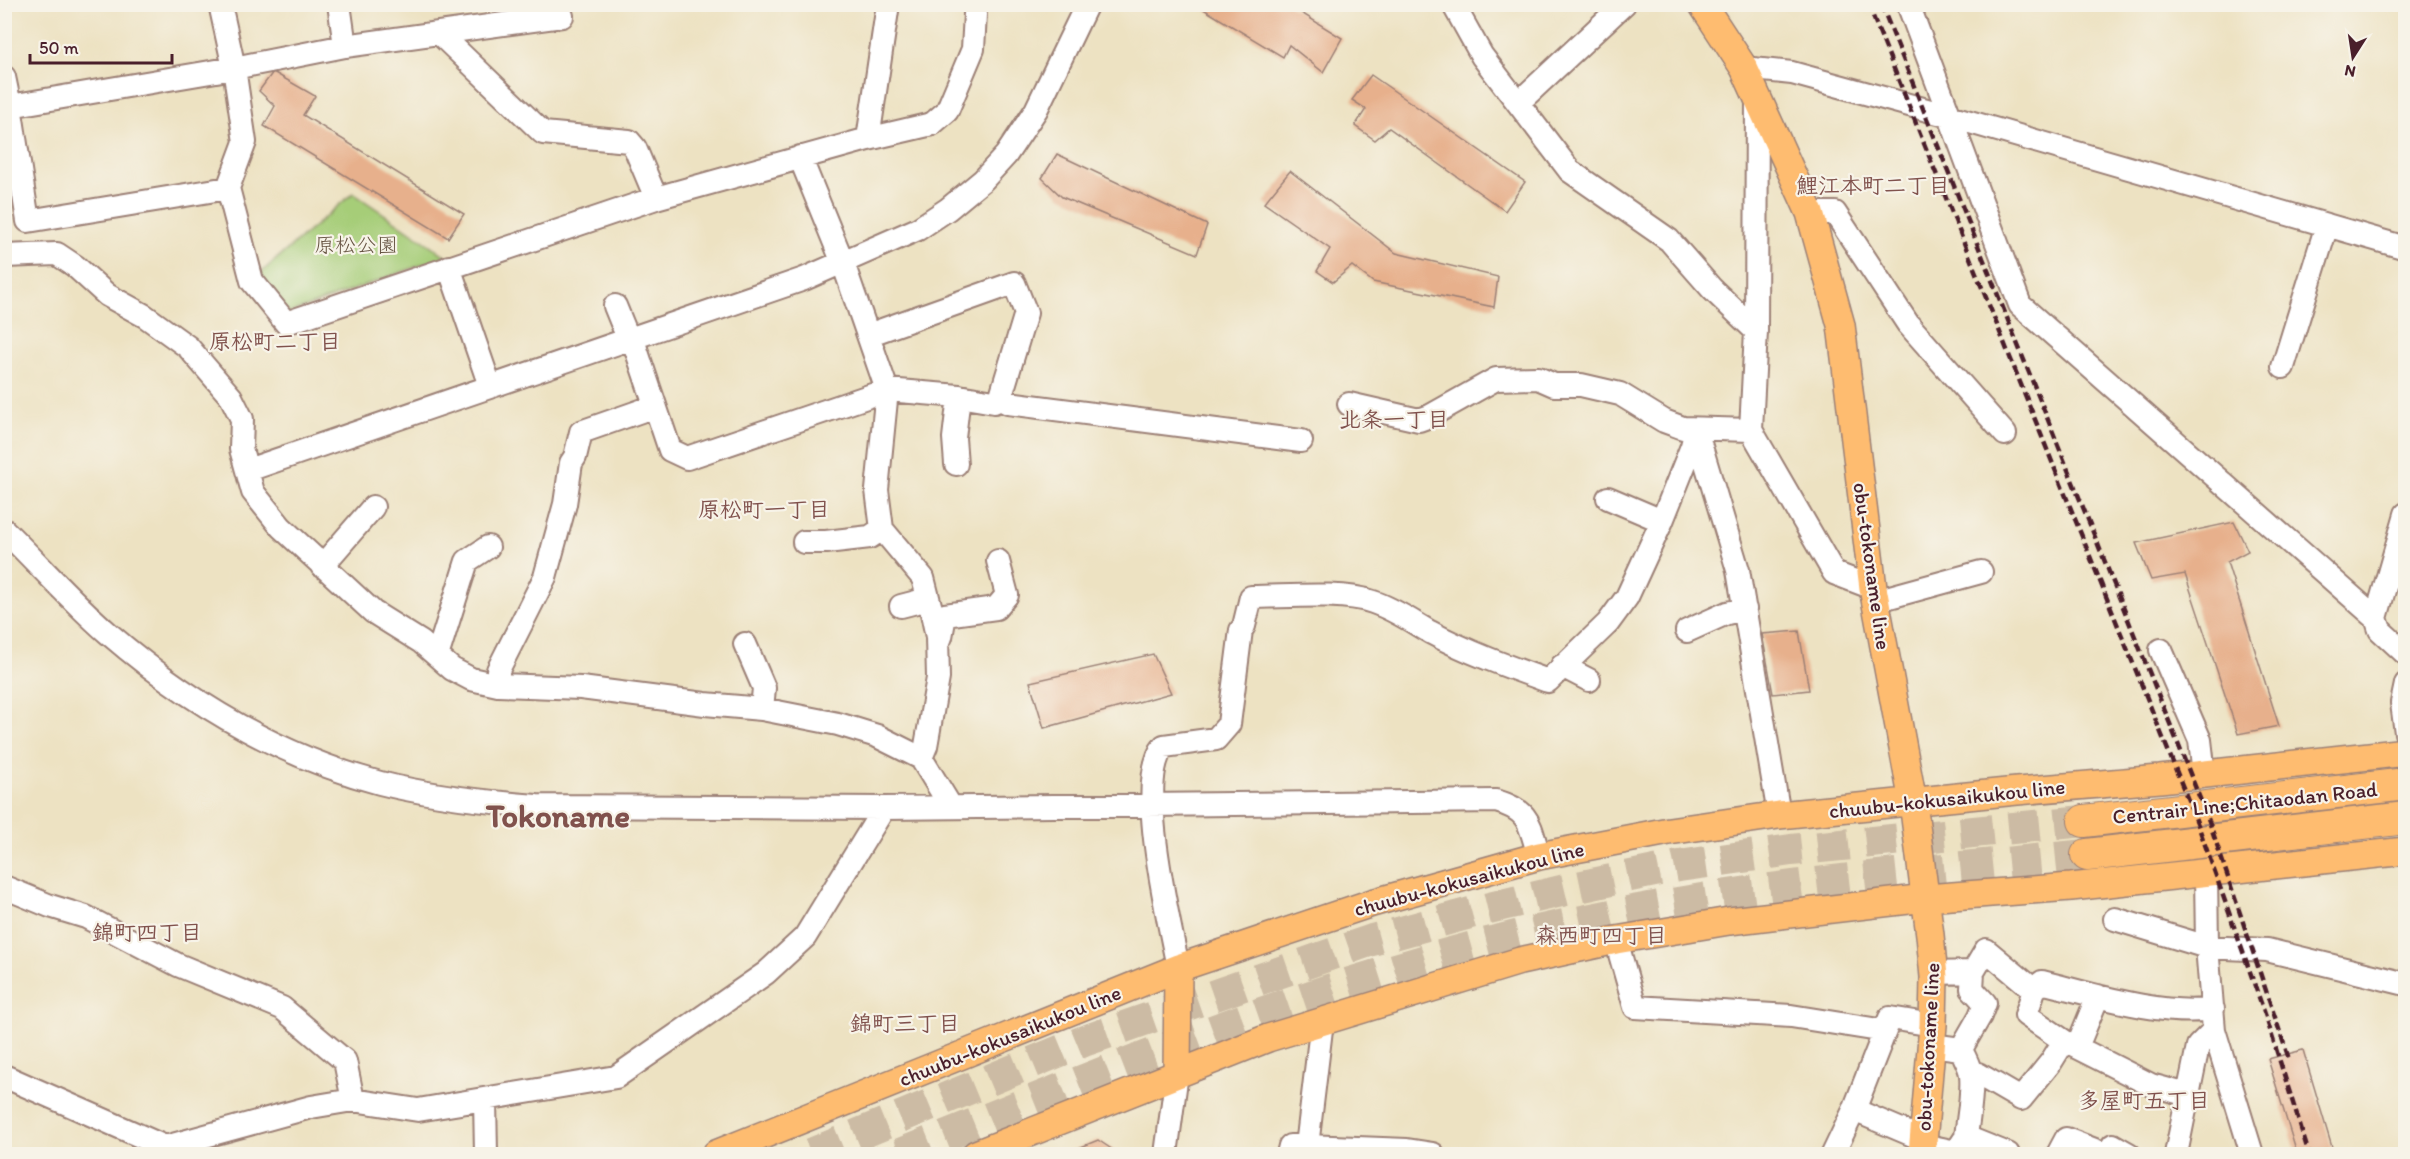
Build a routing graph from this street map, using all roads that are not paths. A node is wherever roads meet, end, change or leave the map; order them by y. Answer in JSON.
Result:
{"nodes":[{"id":1,"x":220,"y":4,"type":"edge"},
{"id":2,"x":339,"y":4,"type":"edge"},
{"id":3,"x":888,"y":4,"type":"edge"},
{"id":4,"x":1087,"y":4,"type":"edge"},
{"id":5,"x":1453,"y":4,"type":"edge"},
{"id":6,"x":1624,"y":4,"type":"edge"},
{"id":7,"x":1702,"y":4,"type":"edge"},
{"id":8,"x":1908,"y":4,"type":"edge"},
{"id":9,"x":975,"y":14,"type":"dead end"},
{"id":10,"x":562,"y":16,"type":"dead end"},
{"id":11,"x":439,"y":33,"type":"junction"},
{"id":12,"x":345,"y":46,"type":"junction"},
{"id":13,"x":234,"y":68,"type":"junction"},
{"id":14,"x":1744,"y":68,"type":"junction"},
{"id":15,"x":4,"y":77,"type":"edge"},
{"id":16,"x":1756,"y":93,"type":"junction"},
{"id":17,"x":1518,"y":103,"type":"junction"},
{"id":18,"x":10,"y":106,"type":"junction"},
{"id":19,"x":1949,"y":116,"type":"junction"},
{"id":20,"x":868,"y":139,"type":"junction"},
{"id":21,"x":800,"y":157,"type":"junction"},
{"id":22,"x":228,"y":188,"type":"junction"},
{"id":23,"x":656,"y":198,"type":"junction"},
{"id":24,"x":1810,"y":213,"type":"junction"},
{"id":25,"x":2327,"y":225,"type":"junction"},
{"id":26,"x":2406,"y":248,"type":"edge"},
{"id":27,"x":4,"y":256,"type":"edge"},
{"id":28,"x":843,"y":263,"type":"junction"},
{"id":29,"x":449,"y":267,"type":"junction"},
{"id":30,"x":615,"y":306,"type":"dead end"},
{"id":31,"x":1756,"y":331,"type":"junction"},
{"id":32,"x":868,"y":335,"type":"junction"},
{"id":33,"x":630,"y":338,"type":"junction"},
{"id":34,"x":2283,"y":367,"type":"dead end"},
{"id":35,"x":490,"y":386,"type":"junction"},
{"id":36,"x":887,"y":390,"type":"junction"},
{"id":37,"x":959,"y":396,"type":"junction"},
{"id":38,"x":1000,"y":399,"type":"junction"},
{"id":39,"x":1349,"y":404,"type":"dead end"},
{"id":40,"x":655,"y":406,"type":"junction"},
{"id":41,"x":1750,"y":429,"type":"junction"},
{"id":42,"x":1696,"y":430,"type":"junction"},
{"id":43,"x":2005,"y":434,"type":"dead end"},
{"id":44,"x":1301,"y":441,"type":"dead end"},
{"id":45,"x":956,"y":464,"type":"dead end"},
{"id":46,"x":248,"y":470,"type":"junction"},
{"id":47,"x":1608,"y":498,"type":"dead end"},
{"id":48,"x":373,"y":507,"type":"dead end"},
{"id":49,"x":2406,"y":514,"type":"edge"},
{"id":50,"x":1662,"y":521,"type":"junction"},
{"id":51,"x":882,"y":529,"type":"junction"},
{"id":52,"x":4,"y":530,"type":"edge"},
{"id":53,"x":804,"y":542,"type":"dead end"},
{"id":54,"x":488,"y":546,"type":"dead end"},
{"id":55,"x":998,"y":561,"type":"dead end"},
{"id":56,"x":322,"y":566,"type":"junction"},
{"id":57,"x":1981,"y":573,"type":"dead end"},
{"id":58,"x":924,"y":578,"type":"junction"},
{"id":59,"x":1874,"y":595,"type":"junction"},
{"id":60,"x":901,"y":606,"type":"dead end"},
{"id":61,"x":1745,"y":609,"type":"junction"},
{"id":62,"x":2376,"y":618,"type":"junction"},
{"id":63,"x":1687,"y":631,"type":"dead end"},
{"id":64,"x":937,"y":637,"type":"junction"},
{"id":65,"x":745,"y":644,"type":"dead end"},
{"id":66,"x":2161,"y":650,"type":"dead end"},
{"id":67,"x":435,"y":654,"type":"junction"},
{"id":68,"x":2406,"y":654,"type":"edge"},
{"id":69,"x":1562,"y":666,"type":"junction"},
{"id":70,"x":1589,"y":680,"type":"dead end"},
{"id":71,"x":2406,"y":684,"type":"edge"},
{"id":72,"x":498,"y":685,"type":"junction"},
{"id":73,"x":762,"y":709,"type":"junction"},
{"id":74,"x":2406,"y":733,"type":"edge"},
{"id":75,"x":2406,"y":752,"type":"edge"},
{"id":76,"x":921,"y":758,"type":"junction"},
{"id":77,"x":2204,"y":774,"type":"junction"},
{"id":78,"x":2406,"y":784,"type":"edge"},
{"id":79,"x":1913,"y":802,"type":"junction"},
{"id":80,"x":1152,"y":806,"type":"junction"},
{"id":81,"x":951,"y":807,"type":"junction"},
{"id":82,"x":884,"y":808,"type":"junction"},
{"id":83,"x":1779,"y":815,"type":"junction"},
{"id":84,"x":2406,"y":818,"type":"edge"},
{"id":85,"x":2084,"y":821,"type":"tunnel mouth"},
{"id":86,"x":2406,"y":851,"type":"edge"},
{"id":87,"x":2087,"y":855,"type":"tunnel mouth"},
{"id":88,"x":1539,"y":856,"type":"junction"},
{"id":89,"x":2206,"y":873,"type":"junction"},
{"id":90,"x":4,"y":887,"type":"edge"},
{"id":91,"x":1926,"y":898,"type":"junction"},
{"id":92,"x":2115,"y":919,"type":"dead end"},
{"id":93,"x":1616,"y":940,"type":"junction"},
{"id":94,"x":2207,"y":947,"type":"junction"},
{"id":95,"x":1178,"y":968,"type":"junction"},
{"id":96,"x":1973,"y":972,"type":"junction"},
{"id":97,"x":1934,"y":973,"type":"junction"},
{"id":98,"x":2406,"y":984,"type":"edge"},
{"id":99,"x":2034,"y":990,"type":"junction"},
{"id":100,"x":2098,"y":996,"type":"junction"},
{"id":101,"x":2213,"y":1019,"type":"junction"},
{"id":102,"x":1322,"y":1021,"type":"junction"},
{"id":103,"x":1885,"y":1031,"type":"junction"},
{"id":104,"x":1932,"y":1035,"type":"junction"},
{"id":105,"x":2070,"y":1044,"type":"junction"},
{"id":106,"x":1960,"y":1049,"type":"junction"},
{"id":107,"x":1177,"y":1073,"type":"junction"},
{"id":108,"x":1971,"y":1073,"type":"junction"},
{"id":109,"x":4,"y":1076,"type":"edge"},
{"id":110,"x":2188,"y":1095,"type":"junction"},
{"id":111,"x":485,"y":1099,"type":"junction"},
{"id":112,"x":354,"y":1100,"type":"junction"},
{"id":113,"x":1854,"y":1110,"type":"junction"},
{"id":114,"x":1966,"y":1137,"type":"junction"},
{"id":115,"x":1923,"y":1146,"type":"edge"},
{"id":116,"x":1297,"y":1150,"type":"edge"},
{"id":117,"x":165,"y":1151,"type":"edge"},
{"id":118,"x":1406,"y":1152,"type":"edge"},
{"id":119,"x":1835,"y":1154,"type":"edge"},
{"id":120,"x":486,"y":1155,"type":"edge"},
{"id":121,"x":716,"y":1155,"type":"edge"},
{"id":122,"x":976,"y":1155,"type":"edge"},
{"id":123,"x":1166,"y":1155,"type":"edge"},
{"id":124,"x":1433,"y":1155,"type":"edge"},
{"id":125,"x":2008,"y":1155,"type":"edge"},
{"id":126,"x":2058,"y":1155,"type":"edge"},
{"id":127,"x":2107,"y":1155,"type":"edge"},
{"id":128,"x":2129,"y":1155,"type":"edge"},
{"id":129,"x":2176,"y":1155,"type":"edge"},
{"id":130,"x":2252,"y":1155,"type":"edge"}],
"edges":[{"from":1,"to":13,"type":"street"},
{"from":2,"to":12,"type":"street"},
{"from":3,"to":20,"type":"street"},
{"from":4,"to":28,"type":"street"},
{"from":5,"to":17,"type":"street"},
{"from":6,"to":17,"type":"street"},
{"from":7,"to":14,"type":"main road","name":"obu-tokoname line"},
{"from":8,"to":19,"type":"street"},
{"from":9,"to":20,"type":"street"},
{"from":10,"to":11,"type":"street"},
{"from":11,"to":12,"type":"street"},
{"from":11,"to":23,"type":"street"},
{"from":12,"to":13,"type":"street"},
{"from":13,"to":18,"type":"street"},
{"from":13,"to":22,"type":"street"},
{"from":14,"to":16,"type":"main road","name":"obu-tokoname line"},
{"from":14,"to":19,"type":"street"},
{"from":15,"to":18,"type":"street"},
{"from":16,"to":24,"type":"main road","name":"obu-tokoname line"},
{"from":16,"to":31,"type":"street"},
{"from":17,"to":31,"type":"street"},
{"from":18,"to":22,"type":"street"},
{"from":19,"to":25,"type":"street"},
{"from":19,"to":62,"type":"street"},
{"from":20,"to":21,"type":"street"},
{"from":21,"to":23,"type":"street"},
{"from":21,"to":28,"type":"street"},
{"from":22,"to":29,"type":"street"},
{"from":23,"to":29,"type":"street"},
{"from":24,"to":43,"type":"street"},
{"from":24,"to":59,"type":"main road","name":"obu-tokoname line"},
{"from":25,"to":26,"type":"street"},
{"from":25,"to":34,"type":"street"},
{"from":27,"to":46,"type":"street"},
{"from":28,"to":32,"type":"street"},
{"from":28,"to":33,"type":"street"},
{"from":29,"to":35,"type":"street"},
{"from":30,"to":33,"type":"street"},
{"from":31,"to":41,"type":"street"},
{"from":32,"to":36,"type":"street"},
{"from":32,"to":38,"type":"street"},
{"from":33,"to":35,"type":"street"},
{"from":33,"to":40,"type":"street"},
{"from":35,"to":46,"type":"street"},
{"from":36,"to":37,"type":"street"},
{"from":36,"to":40,"type":"street"},
{"from":36,"to":51,"type":"street"},
{"from":37,"to":38,"type":"street"},
{"from":37,"to":45,"type":"street"},
{"from":38,"to":44,"type":"street"},
{"from":39,"to":42,"type":"street"},
{"from":40,"to":72,"type":"street"},
{"from":41,"to":42,"type":"street"},
{"from":41,"to":59,"type":"street"},
{"from":42,"to":50,"type":"street"},
{"from":42,"to":61,"type":"street"},
{"from":46,"to":56,"type":"street"},
{"from":47,"to":50,"type":"street"},
{"from":48,"to":56,"type":"street"},
{"from":49,"to":62,"type":"street"},
{"from":50,"to":69,"type":"street"},
{"from":51,"to":53,"type":"street"},
{"from":51,"to":58,"type":"street"},
{"from":52,"to":82,"type":"street"},
{"from":54,"to":67,"type":"street"},
{"from":55,"to":64,"type":"street"},
{"from":56,"to":67,"type":"street"},
{"from":57,"to":59,"type":"street"},
{"from":58,"to":60,"type":"street"},
{"from":58,"to":64,"type":"street"},
{"from":59,"to":79,"type":"main road","name":"obu-tokoname line"},
{"from":61,"to":63,"type":"street"},
{"from":61,"to":83,"type":"street"},
{"from":62,"to":68,"type":"street"},
{"from":64,"to":76,"type":"street"},
{"from":65,"to":73,"type":"street"},
{"from":66,"to":77,"type":"street"},
{"from":67,"to":72,"type":"street"},
{"from":69,"to":70,"type":"street"},
{"from":69,"to":80,"type":"street"},
{"from":71,"to":74,"type":"street"},
{"from":72,"to":73,"type":"street"},
{"from":73,"to":76,"type":"street"},
{"from":75,"to":77,"type":"main road","name":"chuubu-kokusaikukou line"},
{"from":76,"to":81,"type":"street"},
{"from":77,"to":79,"type":"main road","name":"chuubu-kokusaikukou line"},
{"from":78,"to":85,"type":"highway","name":"Centrair Line;Chitaodan Road"},
{"from":79,"to":83,"type":"main road","name":"chuubu-kokusaikukou line"},
{"from":79,"to":91,"type":"main road","name":"obu-tokoname line"},
{"from":80,"to":81,"type":"street"},
{"from":80,"to":88,"type":"street"},
{"from":80,"to":95,"type":"street"},
{"from":81,"to":82,"type":"street"},
{"from":82,"to":111,"type":"street"},
{"from":83,"to":88,"type":"main road","name":"chuubu-kokusaikukou line"},
{"from":84,"to":87,"type":"highway","name":"Centrair Line;Chitaodan Road"},
{"from":86,"to":89,"type":"main road"},
{"from":88,"to":95,"type":"main road","name":"chuubu-kokusaikukou line"},
{"from":89,"to":91,"type":"main road"},
{"from":89,"to":94,"type":"street"},
{"from":90,"to":112,"type":"street"},
{"from":91,"to":93,"type":"main road"},
{"from":91,"to":97,"type":"main road","name":"obu-tokoname line"},
{"from":92,"to":94,"type":"street"},
{"from":93,"to":102,"type":"main road"},
{"from":93,"to":103,"type":"street"},
{"from":94,"to":98,"type":"street"},
{"from":94,"to":101,"type":"street"},
{"from":95,"to":107,"type":"main road"},
{"from":95,"to":121,"type":"main road","name":"chuubu-kokusaikukou line"},
{"from":96,"to":97,"type":"street"},
{"from":96,"to":99,"type":"street"},
{"from":96,"to":106,"type":"street"},
{"from":97,"to":104,"type":"main road","name":"obu-tokoname line"},
{"from":99,"to":100,"type":"street"},
{"from":99,"to":105,"type":"street"},
{"from":100,"to":101,"type":"street"},
{"from":100,"to":105,"type":"street"},
{"from":101,"to":110,"type":"street"},
{"from":101,"to":130,"type":"street"},
{"from":102,"to":107,"type":"main road"},
{"from":102,"to":116,"type":"street"},
{"from":103,"to":104,"type":"street"},
{"from":103,"to":113,"type":"street"},
{"from":104,"to":106,"type":"street"},
{"from":104,"to":115,"type":"main road","name":"obu-tokoname line"},
{"from":105,"to":108,"type":"street"},
{"from":105,"to":110,"type":"street"},
{"from":106,"to":108,"type":"street"},
{"from":107,"to":122,"type":"main road"},
{"from":107,"to":123,"type":"street"},
{"from":108,"to":114,"type":"street"},
{"from":109,"to":117,"type":"street"},
{"from":110,"to":129,"type":"street"},
{"from":111,"to":112,"type":"street"},
{"from":111,"to":120,"type":"street"},
{"from":112,"to":117,"type":"street"},
{"from":113,"to":115,"type":"street"},
{"from":113,"to":119,"type":"street"},
{"from":114,"to":115,"type":"street"},
{"from":114,"to":125,"type":"street"},
{"from":116,"to":118,"type":"street"},
{"from":118,"to":124,"type":"street"},
{"from":126,"to":127,"type":"street"},
{"from":127,"to":128,"type":"street"}]}
